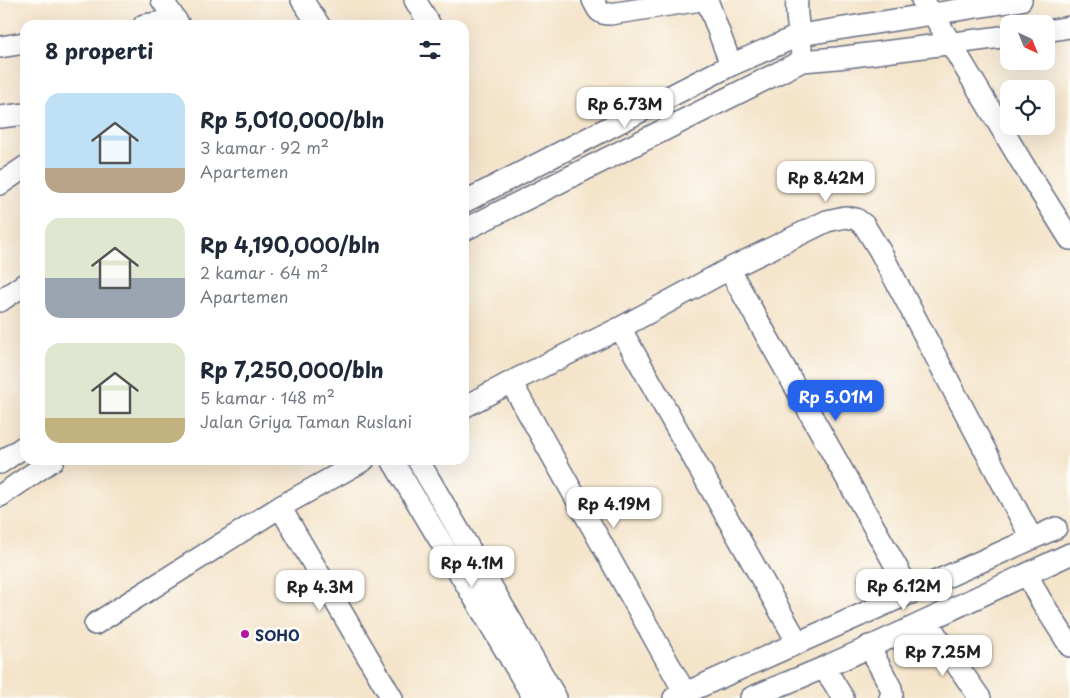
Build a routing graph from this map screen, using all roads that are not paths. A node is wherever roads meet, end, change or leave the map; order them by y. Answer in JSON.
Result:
{"nodes":[{"id":1,"x":162,"y":0,"type":"edge"},
{"id":2,"x":302,"y":0,"type":"edge"},
{"id":3,"x":415,"y":0,"type":"edge"},
{"id":4,"x":592,"y":0,"type":"edge"},
{"id":5,"x":701,"y":0,"type":"edge"},
{"id":6,"x":707,"y":0,"type":"edge"},
{"id":7,"x":797,"y":0,"type":"edge"},
{"id":8,"x":1021,"y":0,"type":"edge"},
{"id":9,"x":928,"y":7,"type":"edge"},
{"id":10,"x":175,"y":20,"type":"edge"},
{"id":11,"x":316,"y":20,"type":"edge"},
{"id":12,"x":427,"y":20,"type":"edge"},
{"id":13,"x":1070,"y":27,"type":"edge"},
{"id":14,"x":1055,"y":30,"type":"edge"},
{"id":15,"x":800,"y":35,"type":"junction"},
{"id":16,"x":1000,"y":37,"type":"edge"},
{"id":17,"x":20,"y":44,"type":"edge"},
{"id":18,"x":950,"y":44,"type":"junction"},
{"id":19,"x":0,"y":47,"type":"edge"},
{"id":20,"x":802,"y":60,"type":"junction"},
{"id":21,"x":731,"y":66,"type":"junction"},
{"id":22,"x":618,"y":99,"type":"dead end"},
{"id":23,"x":20,"y":115,"type":"edge"},
{"id":24,"x":0,"y":117,"type":"edge"},
{"id":25,"x":627,"y":118,"type":"junction"},
{"id":26,"x":20,"y":170,"type":"edge"},
{"id":27,"x":0,"y":184,"type":"edge"},
{"id":28,"x":469,"y":199,"type":"edge"},
{"id":29,"x":469,"y":227,"type":"edge"},
{"id":30,"x":1070,"y":239,"type":"edge"},
{"id":31,"x":730,"y":269,"type":"junction"},
{"id":32,"x":20,"y":287,"type":"edge"},
{"id":33,"x":0,"y":301,"type":"edge"},
{"id":34,"x":620,"y":328,"type":"junction"},
{"id":35,"x":511,"y":382,"type":"junction"},
{"id":36,"x":469,"y":404,"type":"edge"},
{"id":37,"x":20,"y":449,"type":"edge"},
{"id":38,"x":0,"y":463,"type":"edge"},
{"id":39,"x":46,"y":465,"type":"edge"},
{"id":40,"x":355,"y":465,"type":"edge"},
{"id":41,"x":395,"y":465,"type":"edge"},
{"id":42,"x":421,"y":465,"type":"edge"},
{"id":43,"x":439,"y":495,"type":"junction"},
{"id":44,"x":0,"y":496,"type":"edge"},
{"id":45,"x":280,"y":507,"type":"junction"},
{"id":46,"x":420,"y":507,"type":"junction"},
{"id":47,"x":1056,"y":528,"type":"dead end"},
{"id":48,"x":1032,"y":539,"type":"junction"},
{"id":49,"x":1070,"y":554,"type":"edge"},
{"id":50,"x":474,"y":555,"type":"junction"},
{"id":51,"x":455,"y":565,"type":"junction"},
{"id":52,"x":1027,"y":574,"type":"junction"},
{"id":53,"x":911,"y":593,"type":"junction"},
{"id":54,"x":95,"y":624,"type":"dead end"},
{"id":55,"x":932,"y":628,"type":"junction"},
{"id":56,"x":507,"y":634,"type":"junction"},
{"id":57,"x":798,"y":643,"type":"junction"},
{"id":58,"x":869,"y":646,"type":"junction"},
{"id":59,"x":1070,"y":646,"type":"edge"},
{"id":60,"x":823,"y":668,"type":"junction"},
{"id":61,"x":786,"y":691,"type":"edge"},
{"id":62,"x":680,"y":696,"type":"edge"},
{"id":63,"x":392,"y":698,"type":"edge"},
{"id":64,"x":534,"y":698,"type":"edge"},
{"id":65,"x":556,"y":698,"type":"edge"},
{"id":66,"x":751,"y":698,"type":"edge"},
{"id":67,"x":843,"y":698,"type":"edge"},
{"id":68,"x":890,"y":698,"type":"edge"},
{"id":69,"x":980,"y":698,"type":"edge"}],
"edges":[{"from":1,"to":10,"type":"street"},
{"from":2,"to":11,"type":"street"},
{"from":3,"to":12,"type":"street"},
{"from":4,"to":5,"type":"street"},
{"from":6,"to":21,"type":"street"},
{"from":7,"to":15,"type":"street"},
{"from":8,"to":9,"type":"street"},
{"from":9,"to":15,"type":"street"},
{"from":9,"to":18,"type":"street"},
{"from":13,"to":14,"type":"street"},
{"from":15,"to":20,"type":"street"},
{"from":15,"to":21,"type":"street"},
{"from":16,"to":18,"type":"street"},
{"from":17,"to":19,"type":"street"},
{"from":18,"to":20,"type":"street"},
{"from":18,"to":30,"type":"street"},
{"from":20,"to":29,"type":"street"},
{"from":21,"to":25,"type":"street"},
{"from":22,"to":25,"type":"street"},
{"from":23,"to":24,"type":"street"},
{"from":25,"to":28,"type":"street"},
{"from":26,"to":27,"type":"street"},
{"from":31,"to":34,"type":"street"},
{"from":31,"to":48,"type":"street"},
{"from":31,"to":53,"type":"street"},
{"from":32,"to":33,"type":"street"},
{"from":34,"to":35,"type":"street"},
{"from":34,"to":57,"type":"street"},
{"from":35,"to":36,"type":"street"},
{"from":35,"to":62,"type":"street"},
{"from":37,"to":38,"type":"street"},
{"from":39,"to":44,"type":"street"},
{"from":40,"to":45,"type":"street"},
{"from":41,"to":46,"type":"street"},
{"from":42,"to":43,"type":"street"},
{"from":43,"to":46,"type":"street"},
{"from":43,"to":50,"type":"street"},
{"from":45,"to":54,"type":"street"},
{"from":45,"to":63,"type":"street"},
{"from":46,"to":51,"type":"street"},
{"from":47,"to":48,"type":"street"},
{"from":48,"to":53,"type":"street"},
{"from":49,"to":52,"type":"street"},
{"from":50,"to":51,"type":"street"},
{"from":50,"to":56,"type":"street"},
{"from":51,"to":56,"type":"street"},
{"from":52,"to":55,"type":"street"},
{"from":52,"to":59,"type":"street"},
{"from":53,"to":57,"type":"street"},
{"from":55,"to":58,"type":"street"},
{"from":55,"to":69,"type":"street"},
{"from":56,"to":64,"type":"street"},
{"from":56,"to":65,"type":"street"},
{"from":57,"to":62,"type":"street"},
{"from":58,"to":60,"type":"street"},
{"from":58,"to":68,"type":"street"},
{"from":60,"to":61,"type":"street"},
{"from":60,"to":67,"type":"street"},
{"from":61,"to":66,"type":"street"}]}
